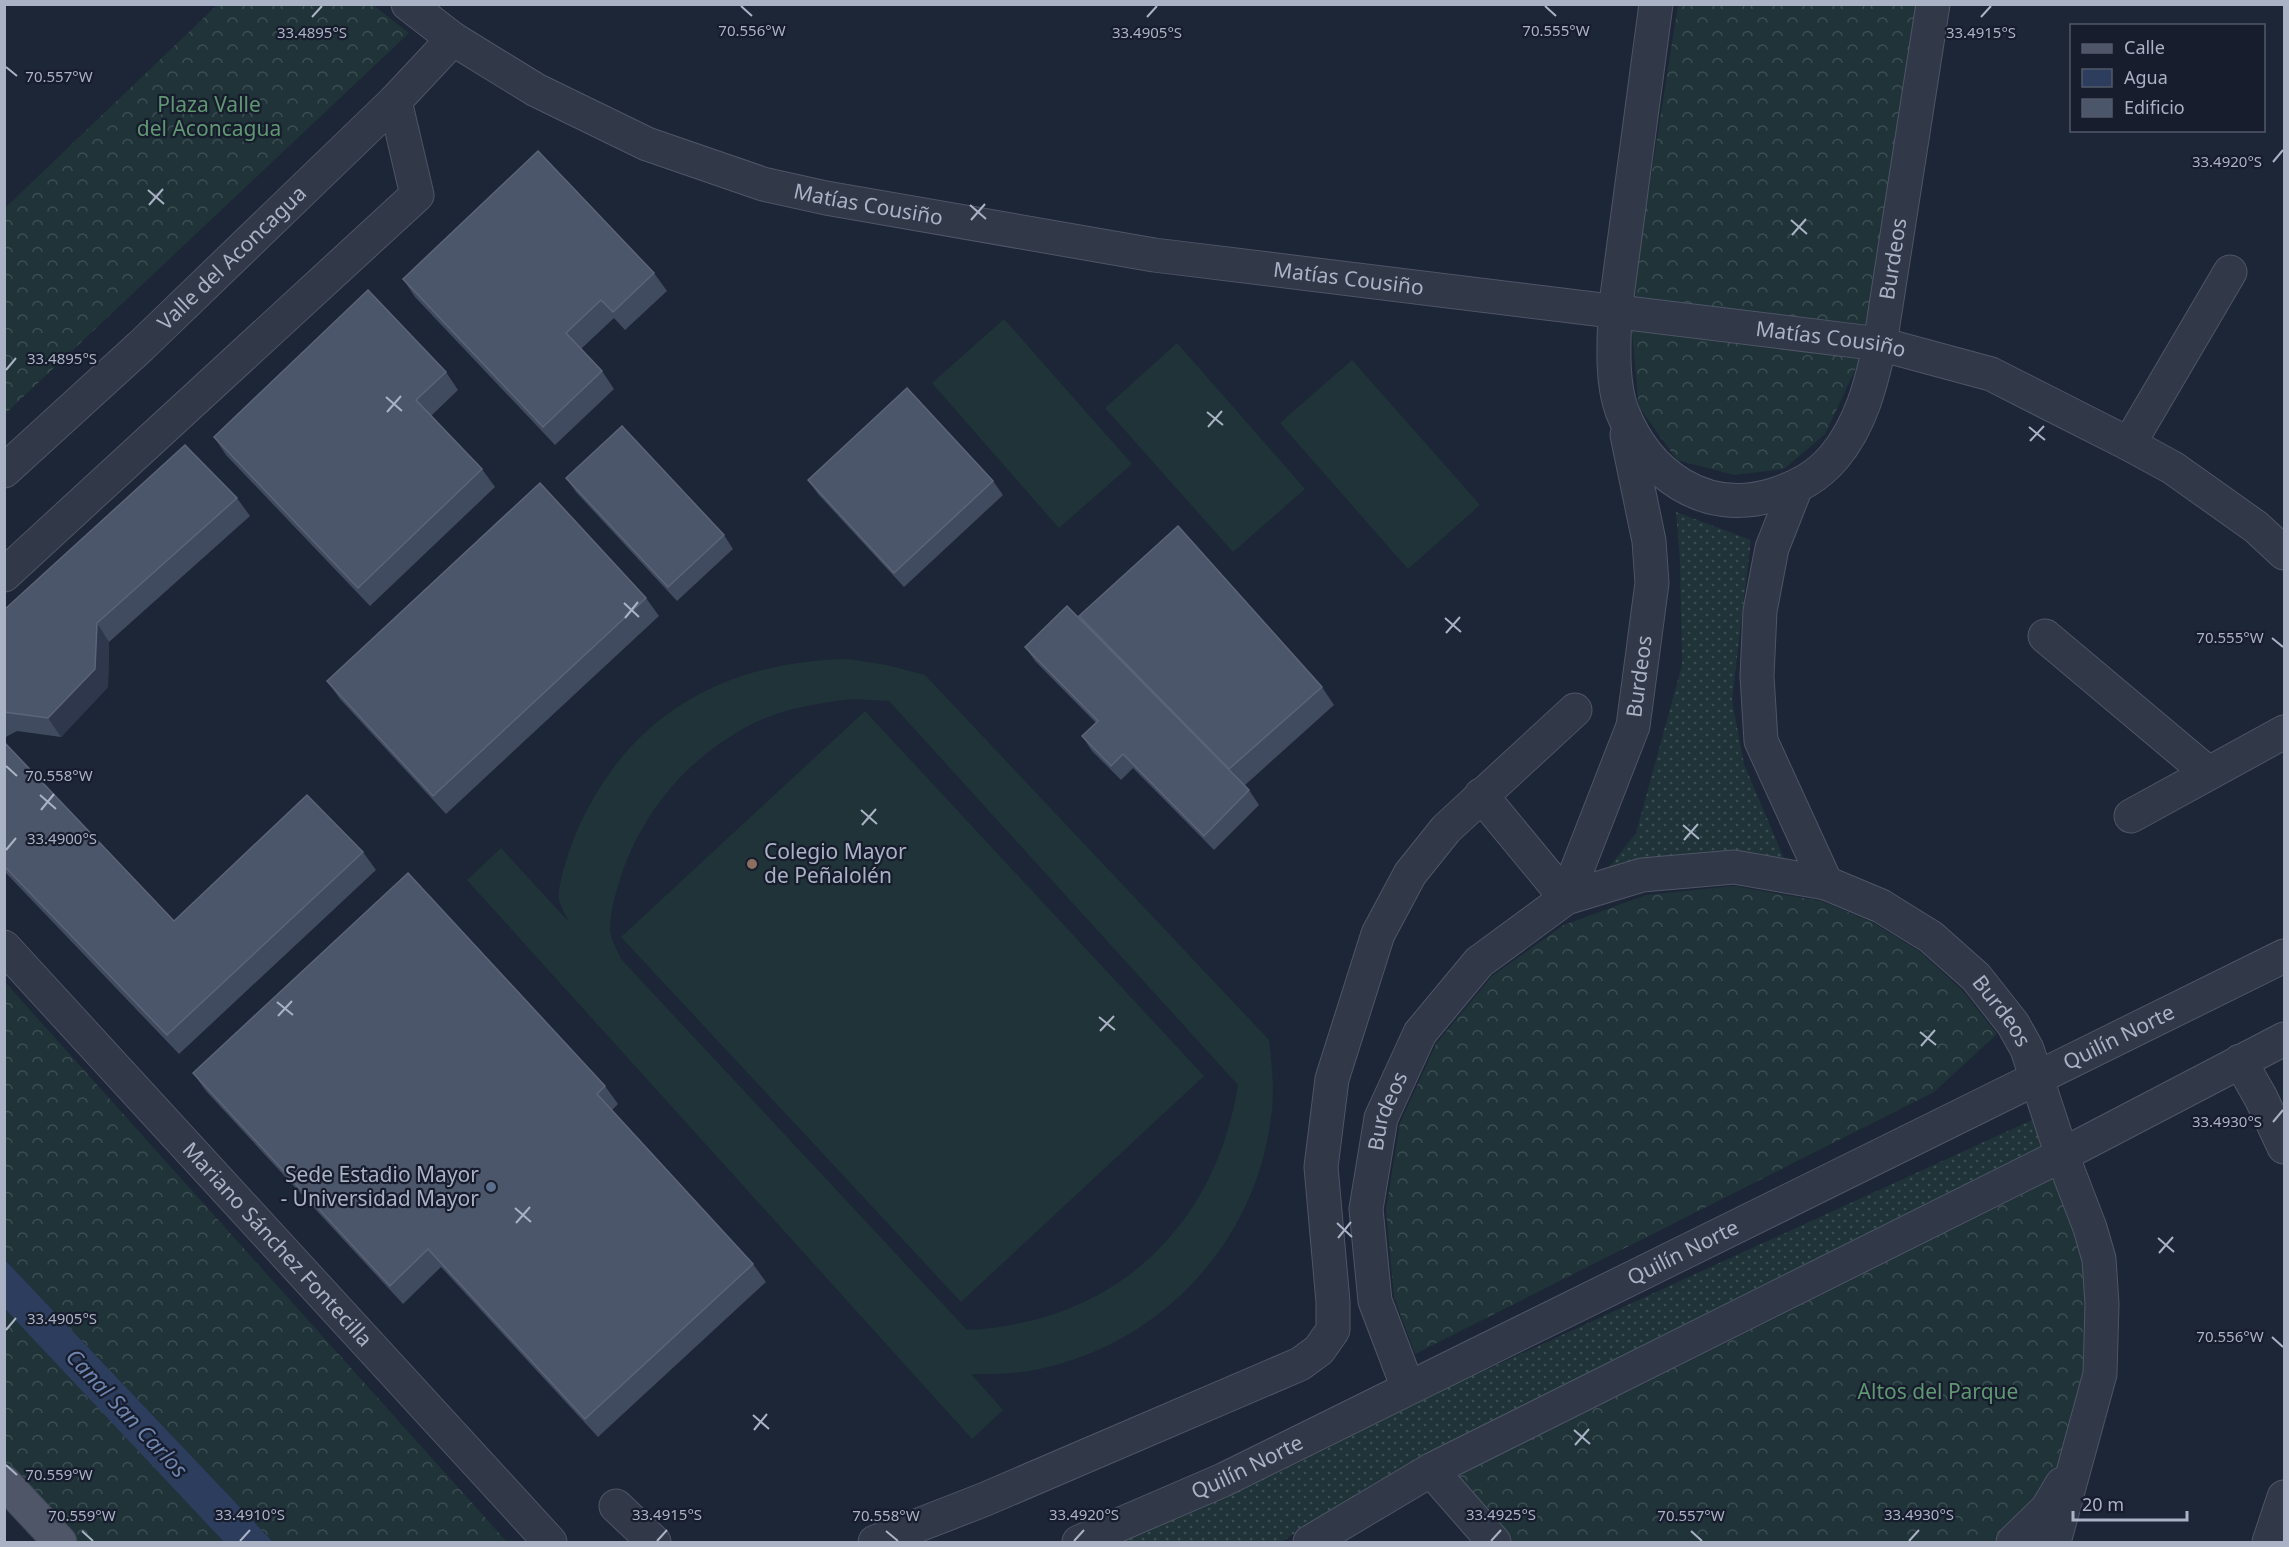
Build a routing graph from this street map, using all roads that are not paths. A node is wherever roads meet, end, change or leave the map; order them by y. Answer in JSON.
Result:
{"nodes":[{"id":1,"x":408,"y":4,"type":"edge"},
{"id":2,"x":1656,"y":4,"type":"edge"},
{"id":3,"x":1933,"y":4,"type":"edge"},
{"id":4,"x":453,"y":39,"type":"junction"},
{"id":5,"x":395,"y":101,"type":"junction"},
{"id":6,"x":2230,"y":272,"type":"dead end"},
{"id":7,"x":1615,"y":310,"type":"junction"},
{"id":8,"x":1880,"y":344,"type":"junction"},
{"id":9,"x":1622,"y":410,"type":"junction"},
{"id":10,"x":2129,"y":444,"type":"junction"},
{"id":11,"x":4,"y":471,"type":"edge"},
{"id":12,"x":1796,"y":487,"type":"junction"},
{"id":13,"x":2284,"y":553,"type":"edge"},
{"id":14,"x":4,"y":575,"type":"edge"},
{"id":15,"x":2045,"y":636,"type":"dead end"},
{"id":16,"x":1575,"y":710,"type":"dead end"},
{"id":17,"x":2284,"y":732,"type":"edge"},
{"id":18,"x":2208,"y":773,"type":"junction"},
{"id":19,"x":1480,"y":795,"type":"junction"},
{"id":20,"x":2131,"y":816,"type":"dead end"},
{"id":21,"x":1826,"y":883,"type":"junction"},
{"id":22,"x":1566,"y":898,"type":"junction"},
{"id":23,"x":4,"y":947,"type":"edge"},
{"id":24,"x":2284,"y":956,"type":"edge"},
{"id":25,"x":2284,"y":1038,"type":"edge"},
{"id":26,"x":2240,"y":1061,"type":"junction"},
{"id":27,"x":2036,"y":1079,"type":"junction"},
{"id":28,"x":2284,"y":1148,"type":"edge"},
{"id":29,"x":2062,"y":1155,"type":"junction"},
{"id":30,"x":1408,"y":1388,"type":"junction"},
{"id":31,"x":2078,"y":1453,"type":"junction"},
{"id":32,"x":1431,"y":1470,"type":"junction"},
{"id":33,"x":4,"y":1482,"type":"edge"},
{"id":34,"x":2284,"y":1497,"type":"edge"},
{"id":35,"x":616,"y":1506,"type":"dead end"},
{"id":36,"x":60,"y":1542,"type":"edge"},
{"id":37,"x":550,"y":1542,"type":"edge"},
{"id":38,"x":654,"y":1542,"type":"edge"},
{"id":39,"x":875,"y":1542,"type":"edge"},
{"id":40,"x":1079,"y":1542,"type":"edge"},
{"id":41,"x":1310,"y":1542,"type":"edge"},
{"id":42,"x":1494,"y":1542,"type":"edge"},
{"id":43,"x":2013,"y":1542,"type":"edge"},
{"id":44,"x":2054,"y":1542,"type":"edge"},
{"id":45,"x":2269,"y":1542,"type":"edge"}],
"edges":[{"from":1,"to":4,"type":"street","name":"Matías Cousiño"},
{"from":2,"to":7,"type":"street","name":"Burdeos"},
{"from":3,"to":8,"type":"street","name":"Burdeos"},
{"from":4,"to":5,"type":"street","name":"Valle del Aconcagua"},
{"from":4,"to":7,"type":"street","name":"Matías Cousiño"},
{"from":5,"to":11,"type":"street","name":"Valle del Aconcagua"},
{"from":5,"to":14,"type":"street"},
{"from":6,"to":10,"type":"street"},
{"from":7,"to":8,"type":"street","name":"Matías Cousiño"},
{"from":7,"to":9,"type":"street","name":"Burdeos"},
{"from":8,"to":10,"type":"street","name":"Matías Cousiño"},
{"from":8,"to":12,"type":"street","name":"Burdeos"},
{"from":9,"to":12,"type":"street","name":"Burdeos"},
{"from":9,"to":22,"type":"street","name":"Burdeos"},
{"from":10,"to":13,"type":"street","name":"Matías Cousiño"},
{"from":12,"to":21,"type":"street"},
{"from":15,"to":18,"type":"street"},
{"from":16,"to":19,"type":"street"},
{"from":17,"to":18,"type":"street"},
{"from":18,"to":20,"type":"street"},
{"from":19,"to":22,"type":"street"},
{"from":19,"to":39,"type":"street"},
{"from":21,"to":22,"type":"street","name":"Burdeos"},
{"from":21,"to":27,"type":"street","name":"Burdeos"},
{"from":22,"to":30,"type":"street","name":"Burdeos"},
{"from":23,"to":37,"type":"street","name":"Mariano Sánchez Fontecilla"},
{"from":24,"to":27,"type":"street","name":"Quilín Norte"},
{"from":25,"to":26,"type":"street"},
{"from":26,"to":28,"type":"street"},
{"from":26,"to":29,"type":"street"},
{"from":27,"to":29,"type":"street","name":"Burdeos"},
{"from":27,"to":30,"type":"street","name":"Quilín Norte"},
{"from":29,"to":31,"type":"street"},
{"from":29,"to":32,"type":"street"},
{"from":30,"to":40,"type":"street","name":"Quilín Norte"},
{"from":31,"to":43,"type":"street"},
{"from":31,"to":44,"type":"street"},
{"from":32,"to":41,"type":"street"},
{"from":32,"to":42,"type":"street"},
{"from":33,"to":36,"type":"main road"},
{"from":34,"to":45,"type":"street"},
{"from":35,"to":38,"type":"street"}]}
